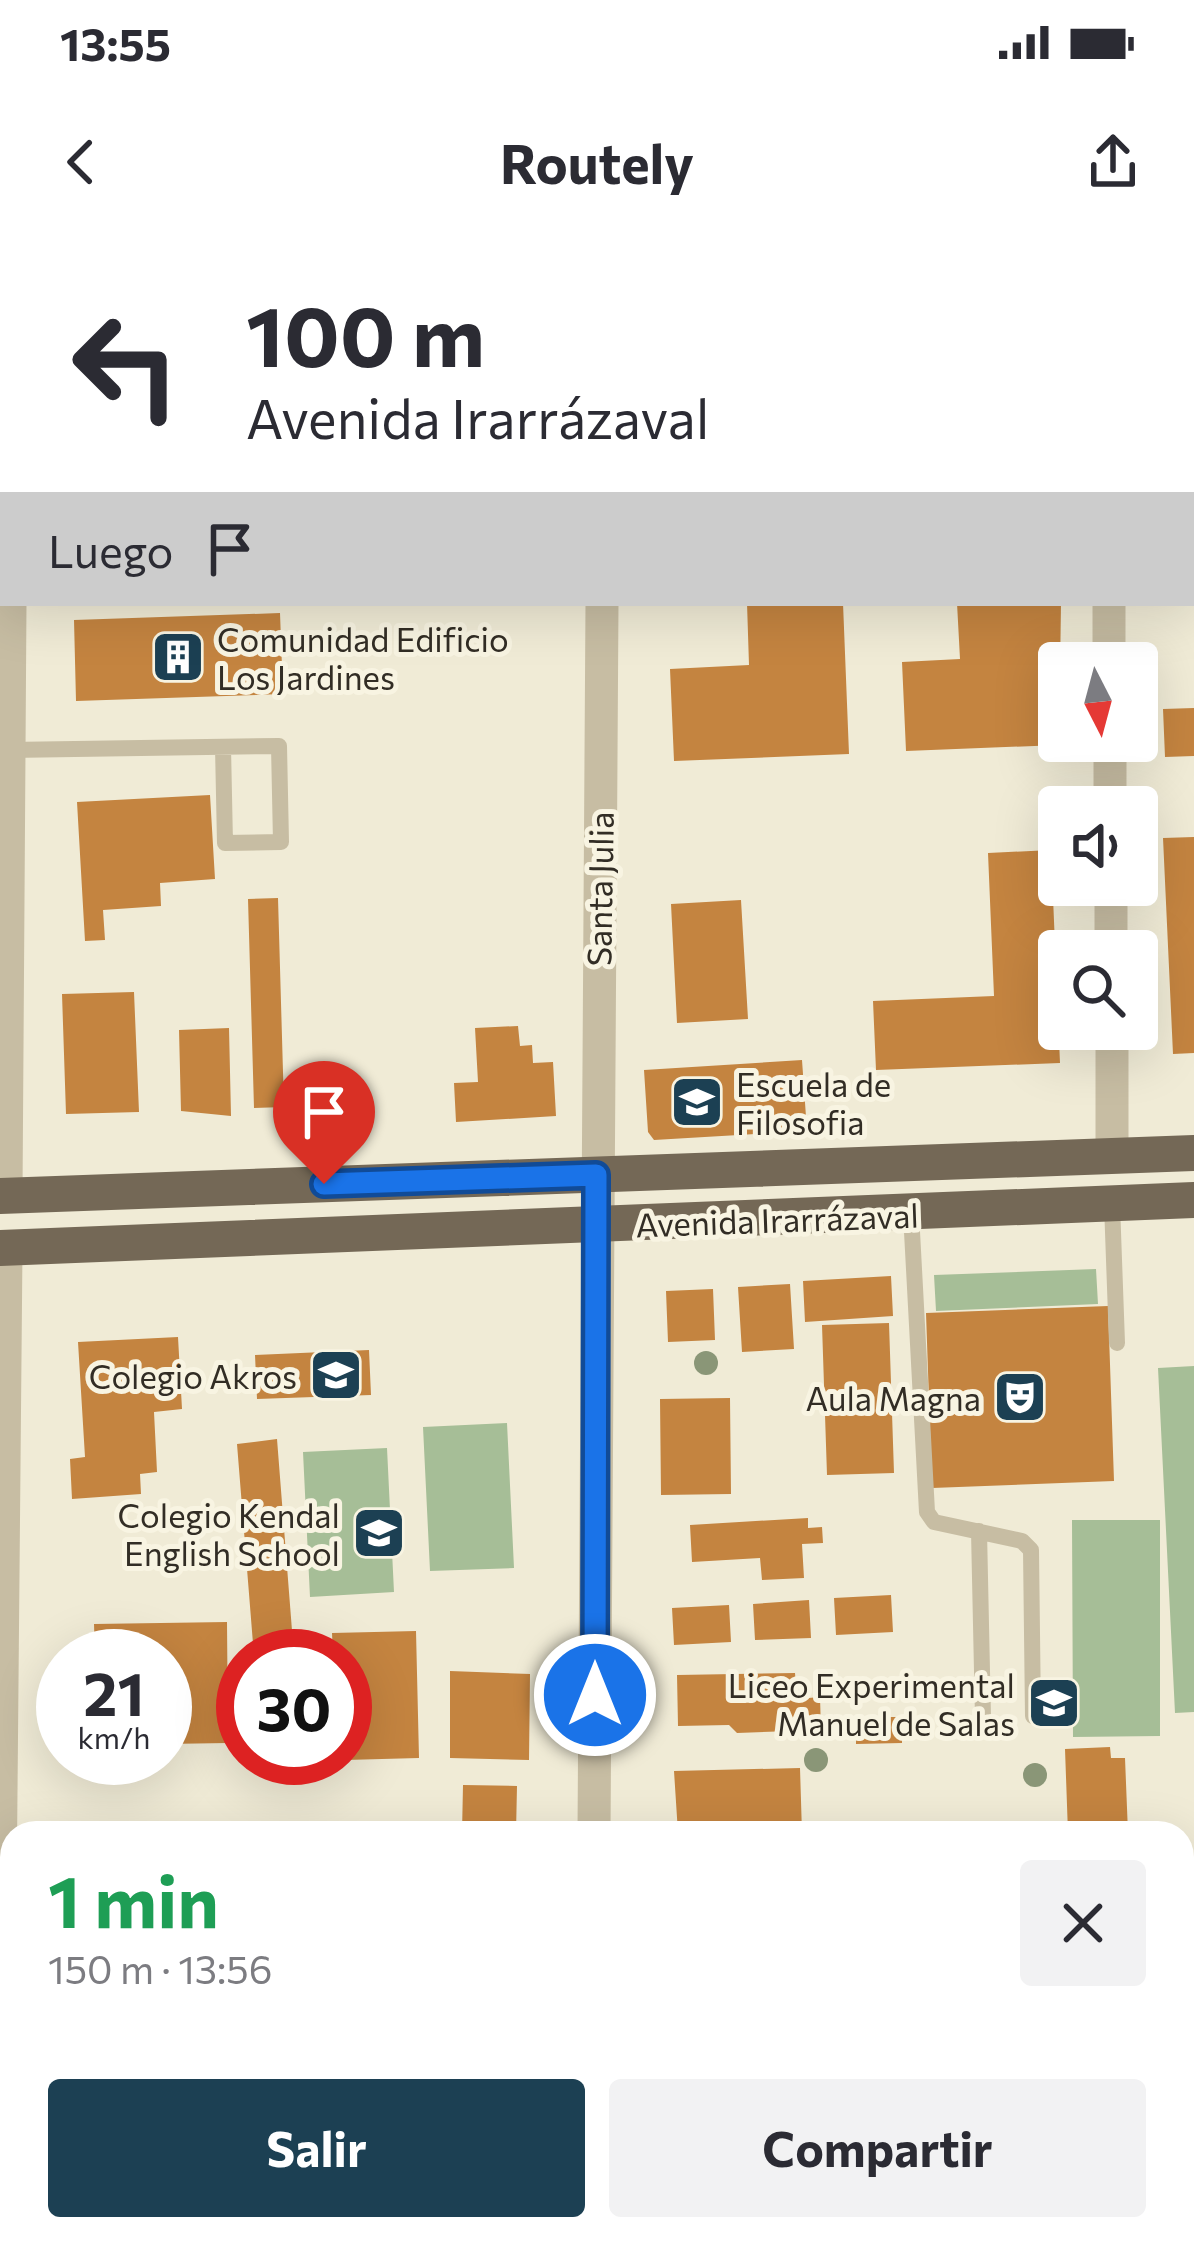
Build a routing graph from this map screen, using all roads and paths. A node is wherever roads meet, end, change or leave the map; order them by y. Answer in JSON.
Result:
{"nodes":[{"id":1,"x":10,"y":606,"type":"edge"},
{"id":2,"x":602,"y":606,"type":"edge"},
{"id":3,"x":1109,"y":606,"type":"edge"},
{"id":4,"x":1109,"y":642,"type":"edge"},
{"id":5,"x":223,"y":747,"type":"junction"},
{"id":6,"x":6,"y":764,"type":"edge"},
{"id":7,"x":3,"y":965,"type":"edge"},
{"id":8,"x":1112,"y":1050,"type":"edge"},
{"id":9,"x":1194,"y":1153,"type":"edge"},
{"id":10,"x":1112,"y":1156,"type":"junction"},
{"id":11,"x":596,"y":1175,"type":"junction"},
{"id":12,"x":3,"y":1196,"type":"edge"},
{"id":13,"x":1194,"y":1200,"type":"edge"},
{"id":14,"x":1112,"y":1204,"type":"junction"},
{"id":15,"x":911,"y":1213,"type":"junction"},
{"id":16,"x":597,"y":1227,"type":"junction"},
{"id":17,"x":3,"y":1248,"type":"edge"},
{"id":18,"x":1117,"y":1343,"type":"dead end"},
{"id":19,"x":979,"y":1531,"type":"junction"},
{"id":20,"x":1033,"y":1716,"type":"dead end"},
{"id":21,"x":983,"y":1718,"type":"dead end"},
{"id":22,"x":0,"y":1821,"type":"edge"},
{"id":23,"x":594,"y":1821,"type":"edge"}],
"edges":[{"from":1,"to":6,"type":"street"},
{"from":2,"to":11,"type":"street","name":"Santa Julia"},
{"from":3,"to":4,"type":"street"},
{"from":5,"to":5,"type":"lane"},
{"from":5,"to":6,"type":"lane"},
{"from":6,"to":7,"type":"street"},
{"from":7,"to":12,"type":"street"},
{"from":8,"to":10,"type":"street"},
{"from":9,"to":10,"type":"main road","name":"Avenida Irarrázaval"},
{"from":10,"to":11,"type":"main road","name":"Avenida Irarrázaval"},
{"from":11,"to":12,"type":"main road","name":"Avenida Irarrázaval"},
{"from":11,"to":16,"type":"street","name":"Santa Julia"},
{"from":13,"to":14,"type":"main road","name":"Avenida Irarrázaval"},
{"from":14,"to":15,"type":"main road","name":"Avenida Irarrázaval"},
{"from":14,"to":18,"type":"lane"},
{"from":15,"to":16,"type":"main road","name":"Avenida Irarrázaval"},
{"from":15,"to":19,"type":"lane"},
{"from":16,"to":17,"type":"main road","name":"Avenida Irarrázaval"},
{"from":16,"to":23,"type":"street","name":"Santa Julia"},
{"from":17,"to":22,"type":"street"},
{"from":19,"to":20,"type":"lane"},
{"from":19,"to":21,"type":"lane"}]}
